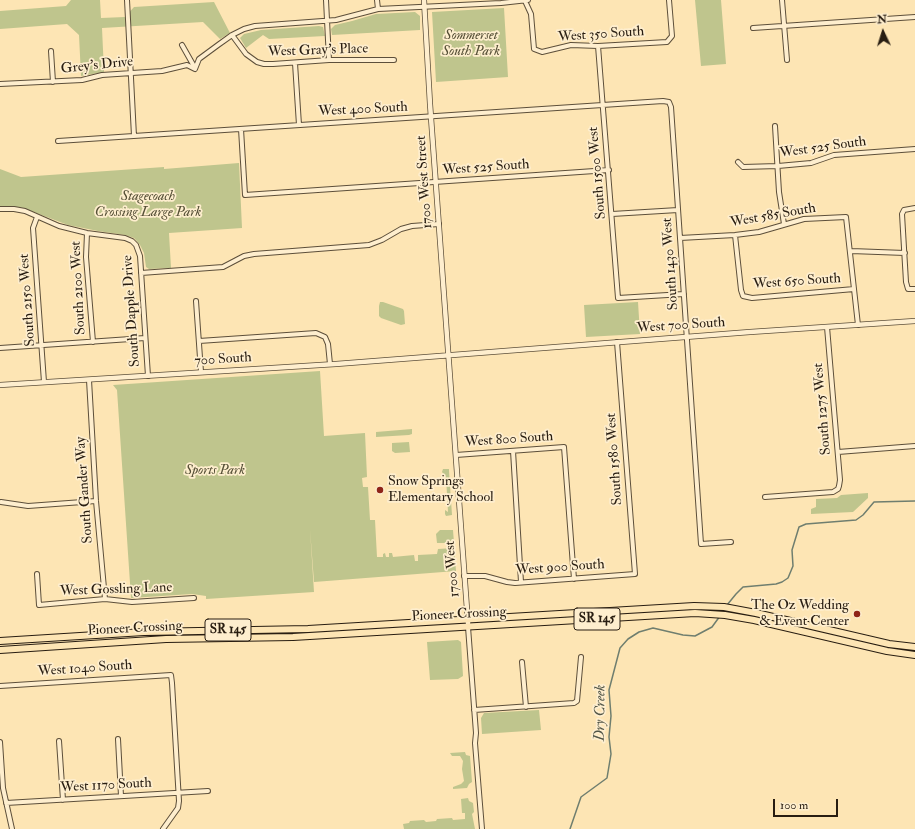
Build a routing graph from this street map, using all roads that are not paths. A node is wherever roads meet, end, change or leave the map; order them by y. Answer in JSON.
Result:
{"nodes":[{"id":1,"x":127,"y":0,"type":"edge"},
{"id":2,"x":326,"y":0,"type":"edge"},
{"id":3,"x":377,"y":0,"type":"edge"},
{"id":4,"x":424,"y":0,"type":"edge"},
{"id":5,"x":462,"y":0,"type":"edge"},
{"id":6,"x":526,"y":0,"type":"edge"},
{"id":7,"x":669,"y":0,"type":"edge"},
{"id":8,"x":782,"y":0,"type":"edge"},
{"id":9,"x":463,"y":5,"type":"junction"},
{"id":10,"x":424,"y":7,"type":"junction"},
{"id":11,"x":378,"y":9,"type":"junction"},
{"id":12,"x":915,"y":17,"type":"edge"},
{"id":13,"x":327,"y":21,"type":"junction"},
{"id":14,"x":784,"y":26,"type":"junction"},
{"id":15,"x":753,"y":28,"type":"dead end"},
{"id":16,"x":232,"y":35,"type":"junction"},
{"id":17,"x":182,"y":45,"type":"dead end"},
{"id":18,"x":598,"y":46,"type":"junction"},
{"id":19,"x":51,"y":51,"type":"dead end"},
{"id":20,"x":329,"y":60,"type":"junction"},
{"id":21,"x":394,"y":60,"type":"dead end"},
{"id":22,"x":787,"y":60,"type":"dead end"},
{"id":23,"x":295,"y":63,"type":"junction"},
{"id":24,"x":195,"y":69,"type":"junction"},
{"id":25,"x":130,"y":73,"type":"junction"},
{"id":26,"x":53,"y":82,"type":"junction"},
{"id":27,"x":0,"y":84,"type":"edge"},
{"id":28,"x":669,"y":102,"type":"joint"},
{"id":29,"x":603,"y":105,"type":"junction"},
{"id":30,"x":431,"y":117,"type":"junction"},
{"id":31,"x":299,"y":125,"type":"junction"},
{"id":32,"x":775,"y":126,"type":"dead end"},
{"id":33,"x":241,"y":129,"type":"junction"},
{"id":34,"x":134,"y":136,"type":"junction"},
{"id":35,"x":58,"y":141,"type":"dead end"},
{"id":36,"x":915,"y":148,"type":"edge"},
{"id":37,"x":738,"y":162,"type":"dead end"},
{"id":38,"x":778,"y":166,"type":"junction"},
{"id":39,"x":609,"y":170,"type":"junction"},
{"id":40,"x":436,"y":182,"type":"junction"},
{"id":41,"x":915,"y":208,"type":"edge"},
{"id":42,"x":0,"y":210,"type":"edge"},
{"id":43,"x":678,"y":210,"type":"junction"},
{"id":44,"x":612,"y":214,"type":"junction"},
{"id":45,"x":37,"y":217,"type":"junction"},
{"id":46,"x":439,"y":224,"type":"junction"},
{"id":47,"x":784,"y":224,"type":"junction"},
{"id":48,"x":87,"y":233,"type":"junction"},
{"id":49,"x":735,"y":235,"type":"junction"},
{"id":50,"x":680,"y":238,"type":"junction"},
{"id":51,"x":851,"y":251,"type":"junction"},
{"id":52,"x":905,"y":253,"type":"junction"},
{"id":53,"x":141,"y":273,"type":"junction"},
{"id":54,"x":854,"y":289,"type":"junction"},
{"id":55,"x":915,"y":290,"type":"edge"},
{"id":56,"x":684,"y":294,"type":"junction"},
{"id":57,"x":196,"y":301,"type":"dead end"},
{"id":58,"x":915,"y":321,"type":"edge"},
{"id":59,"x":858,"y":325,"type":"junction"},
{"id":60,"x":827,"y":327,"type":"junction"},
{"id":61,"x":686,"y":337,"type":"junction"},
{"id":62,"x":145,"y":338,"type":"junction"},
{"id":63,"x":199,"y":341,"type":"junction"},
{"id":64,"x":94,"y":342,"type":"junction"},
{"id":65,"x":617,"y":342,"type":"junction"},
{"id":66,"x":42,"y":345,"type":"junction"},
{"id":67,"x":0,"y":348,"type":"edge"},
{"id":68,"x":448,"y":355,"type":"junction"},
{"id":69,"x":330,"y":364,"type":"junction"},
{"id":70,"x":201,"y":372,"type":"junction"},
{"id":71,"x":148,"y":376,"type":"junction"},
{"id":72,"x":89,"y":380,"type":"junction"},
{"id":73,"x":44,"y":382,"type":"junction"},
{"id":74,"x":0,"y":385,"type":"edge"},
{"id":75,"x":915,"y":446,"type":"edge"},
{"id":76,"x":513,"y":451,"type":"junction"},
{"id":77,"x":838,"y":452,"type":"junction"},
{"id":78,"x":456,"y":455,"type":"junction"},
{"id":79,"x":765,"y":497,"type":"dead end"},
{"id":80,"x":96,"y":501,"type":"junction"},
{"id":81,"x":1,"y":502,"type":"edge"},
{"id":82,"x":731,"y":542,"type":"dead end"},
{"id":83,"x":37,"y":574,"type":"dead end"},
{"id":84,"x":635,"y":574,"type":"joint"},
{"id":85,"x":464,"y":576,"type":"junction"},
{"id":86,"x":574,"y":579,"type":"junction"},
{"id":87,"x":521,"y":582,"type":"junction"},
{"id":88,"x":194,"y":598,"type":"dead end"},
{"id":89,"x":104,"y":599,"type":"junction"},
{"id":90,"x":468,"y":619,"type":"junction"},
{"id":91,"x":468,"y":626,"type":"junction"},
{"id":92,"x":0,"y":642,"type":"edge"},
{"id":93,"x":915,"y":647,"type":"edge"},
{"id":94,"x":0,"y":650,"type":"edge"},
{"id":95,"x":915,"y":655,"type":"edge"},
{"id":96,"x":580,"y":658,"type":"dead end"},
{"id":97,"x":522,"y":662,"type":"dead end"},
{"id":98,"x":0,"y":686,"type":"edge"},
{"id":99,"x":526,"y":707,"type":"junction"},
{"id":100,"x":474,"y":710,"type":"junction"},
{"id":101,"x":118,"y":739,"type":"dead end"},
{"id":102,"x":59,"y":741,"type":"dead end"},
{"id":103,"x":0,"y":742,"type":"edge"},
{"id":104,"x":208,"y":791,"type":"dead end"},
{"id":105,"x":179,"y":793,"type":"junction"},
{"id":106,"x":121,"y":796,"type":"junction"},
{"id":107,"x":63,"y":800,"type":"junction"},
{"id":108,"x":6,"y":803,"type":"junction"},
{"id":109,"x":12,"y":829,"type":"edge"},
{"id":110,"x":163,"y":829,"type":"edge"},
{"id":111,"x":482,"y":829,"type":"edge"}],
"edges":[{"from":1,"to":25,"type":"street"},
{"from":2,"to":13,"type":"street"},
{"from":3,"to":11,"type":"street"},
{"from":4,"to":10,"type":"street"},
{"from":5,"to":9,"type":"street"},
{"from":6,"to":9,"type":"street"},
{"from":6,"to":18,"type":"street","name":"West 350 South"},
{"from":7,"to":18,"type":"street","name":"West 350 South"},
{"from":8,"to":14,"type":"street"},
{"from":9,"to":10,"type":"street"},
{"from":10,"to":11,"type":"street"},
{"from":10,"to":30,"type":"street","name":"1700 West Street"},
{"from":11,"to":13,"type":"street"},
{"from":12,"to":14,"type":"street"},
{"from":13,"to":16,"type":"street"},
{"from":13,"to":20,"type":"street"},
{"from":14,"to":15,"type":"street"},
{"from":14,"to":22,"type":"street"},
{"from":16,"to":23,"type":"street","name":"West Gray's Place"},
{"from":16,"to":24,"type":"street"},
{"from":17,"to":24,"type":"street"},
{"from":18,"to":29,"type":"street","name":"South 1500 West"},
{"from":19,"to":26,"type":"street"},
{"from":20,"to":21,"type":"street","name":"West Gray's Place"},
{"from":20,"to":23,"type":"street","name":"West Gray's Place"},
{"from":23,"to":31,"type":"street"},
{"from":24,"to":25,"type":"street","name":"Grey's Drive"},
{"from":25,"to":26,"type":"street","name":"Grey's Drive"},
{"from":25,"to":34,"type":"street"},
{"from":26,"to":27,"type":"street","name":"Grey's Drive"},
{"from":28,"to":29,"type":"street","name":"West 400 South"},
{"from":28,"to":43,"type":"street","name":"South 1430 West"},
{"from":29,"to":30,"type":"street","name":"West 400 South"},
{"from":29,"to":39,"type":"street","name":"South 1500 West"},
{"from":30,"to":31,"type":"street","name":"West 400 South"},
{"from":30,"to":40,"type":"street","name":"1700 West Street"},
{"from":31,"to":33,"type":"street","name":"West 400 South"},
{"from":32,"to":38,"type":"street"},
{"from":33,"to":34,"type":"street","name":"West 400 South"},
{"from":33,"to":40,"type":"street","name":"West 525 South"},
{"from":34,"to":35,"type":"street","name":"West 400 South"},
{"from":36,"to":38,"type":"street","name":"West 525 South"},
{"from":37,"to":38,"type":"street","name":"West 525 South"},
{"from":38,"to":47,"type":"street"},
{"from":39,"to":40,"type":"street","name":"West 525 South"},
{"from":39,"to":44,"type":"street","name":"South 1500 West"},
{"from":40,"to":46,"type":"street","name":"1700 West Street"},
{"from":41,"to":52,"type":"street"},
{"from":42,"to":45,"type":"street"},
{"from":43,"to":44,"type":"street"},
{"from":43,"to":50,"type":"street","name":"South 1430 West"},
{"from":44,"to":56,"type":"street","name":"South 1500 West"},
{"from":45,"to":48,"type":"street"},
{"from":45,"to":66,"type":"street","name":"South 2150 West"},
{"from":46,"to":53,"type":"street"},
{"from":46,"to":68,"type":"street","name":"1700 West Street"},
{"from":47,"to":49,"type":"street","name":"West 585 South"},
{"from":47,"to":51,"type":"street","name":"West 585 South"},
{"from":48,"to":53,"type":"street","name":"South Dapple Drive"},
{"from":48,"to":64,"type":"street","name":"South 2100 West"},
{"from":49,"to":50,"type":"street","name":"West 585 South"},
{"from":49,"to":54,"type":"street","name":"West 650 South"},
{"from":50,"to":56,"type":"street","name":"South 1430 West"},
{"from":51,"to":52,"type":"street"},
{"from":51,"to":54,"type":"street"},
{"from":52,"to":55,"type":"street"},
{"from":53,"to":62,"type":"street","name":"South Dapple Drive"},
{"from":54,"to":59,"type":"street"},
{"from":56,"to":61,"type":"street","name":"South 1430 West"},
{"from":57,"to":63,"type":"street"},
{"from":58,"to":59,"type":"street","name":"West 700 South"},
{"from":59,"to":60,"type":"street","name":"West 700 South"},
{"from":60,"to":61,"type":"street","name":"West 700 South"},
{"from":60,"to":77,"type":"street","name":"South 1275 West"},
{"from":61,"to":65,"type":"street","name":"West 700 South"},
{"from":61,"to":82,"type":"street","name":"South 1430 West"},
{"from":62,"to":64,"type":"street"},
{"from":62,"to":71,"type":"street","name":"South Dapple Drive"},
{"from":63,"to":69,"type":"street"},
{"from":63,"to":70,"type":"street"},
{"from":64,"to":66,"type":"street"},
{"from":65,"to":68,"type":"street","name":"West 700 South"},
{"from":65,"to":84,"type":"street","name":"South 1580 West"},
{"from":66,"to":67,"type":"street"},
{"from":66,"to":73,"type":"street","name":"South 2150 West"},
{"from":68,"to":69,"type":"street","name":"700 South"},
{"from":68,"to":78,"type":"street","name":"1700 West"},
{"from":69,"to":70,"type":"street","name":"700 South"},
{"from":70,"to":71,"type":"street","name":"700 South"},
{"from":71,"to":72,"type":"street","name":"700 South"},
{"from":72,"to":73,"type":"street","name":"700 South"},
{"from":72,"to":80,"type":"street","name":"South Gander Way"},
{"from":73,"to":74,"type":"street","name":"700 South"},
{"from":75,"to":77,"type":"street"},
{"from":76,"to":78,"type":"street","name":"West 800 South"},
{"from":76,"to":86,"type":"street","name":"West 800 South"},
{"from":76,"to":87,"type":"street"},
{"from":77,"to":79,"type":"street","name":"South 1275 West"},
{"from":78,"to":85,"type":"street","name":"1700 West"},
{"from":80,"to":81,"type":"street"},
{"from":80,"to":89,"type":"street","name":"South Gander Way"},
{"from":83,"to":89,"type":"street","name":"West Gossling Lane"},
{"from":84,"to":86,"type":"street","name":"West 900 South"},
{"from":85,"to":87,"type":"street","name":"West 900 South"},
{"from":85,"to":90,"type":"street","name":"1700 West"},
{"from":86,"to":87,"type":"street","name":"West 900 South"},
{"from":88,"to":89,"type":"street","name":"West Gossling Lane"},
{"from":90,"to":91,"type":"street","name":"1700 West"},
{"from":90,"to":92,"type":"highway","name":"Pioneer Crossing","number":"SR 145"},
{"from":90,"to":93,"type":"highway","name":"Pioneer Crossing","number":"SR 145"},
{"from":91,"to":94,"type":"highway","name":"Pioneer Crossing","number":"SR 145"},
{"from":91,"to":95,"type":"highway","name":"Pioneer Crossing","number":"SR 145"},
{"from":91,"to":100,"type":"street","name":"1700 West"},
{"from":96,"to":99,"type":"street"},
{"from":97,"to":99,"type":"street"},
{"from":98,"to":105,"type":"street","name":"West 1040 South"},
{"from":99,"to":100,"type":"street"},
{"from":100,"to":111,"type":"street","name":"1700 West"},
{"from":101,"to":106,"type":"street"},
{"from":102,"to":107,"type":"street"},
{"from":103,"to":108,"type":"street"},
{"from":104,"to":105,"type":"street","name":"West 1170 South"},
{"from":105,"to":106,"type":"street","name":"West 1170 South"},
{"from":105,"to":110,"type":"street"},
{"from":106,"to":107,"type":"street","name":"West 1170 South"},
{"from":107,"to":108,"type":"street","name":"West 1170 South"},
{"from":108,"to":109,"type":"street"}]}
